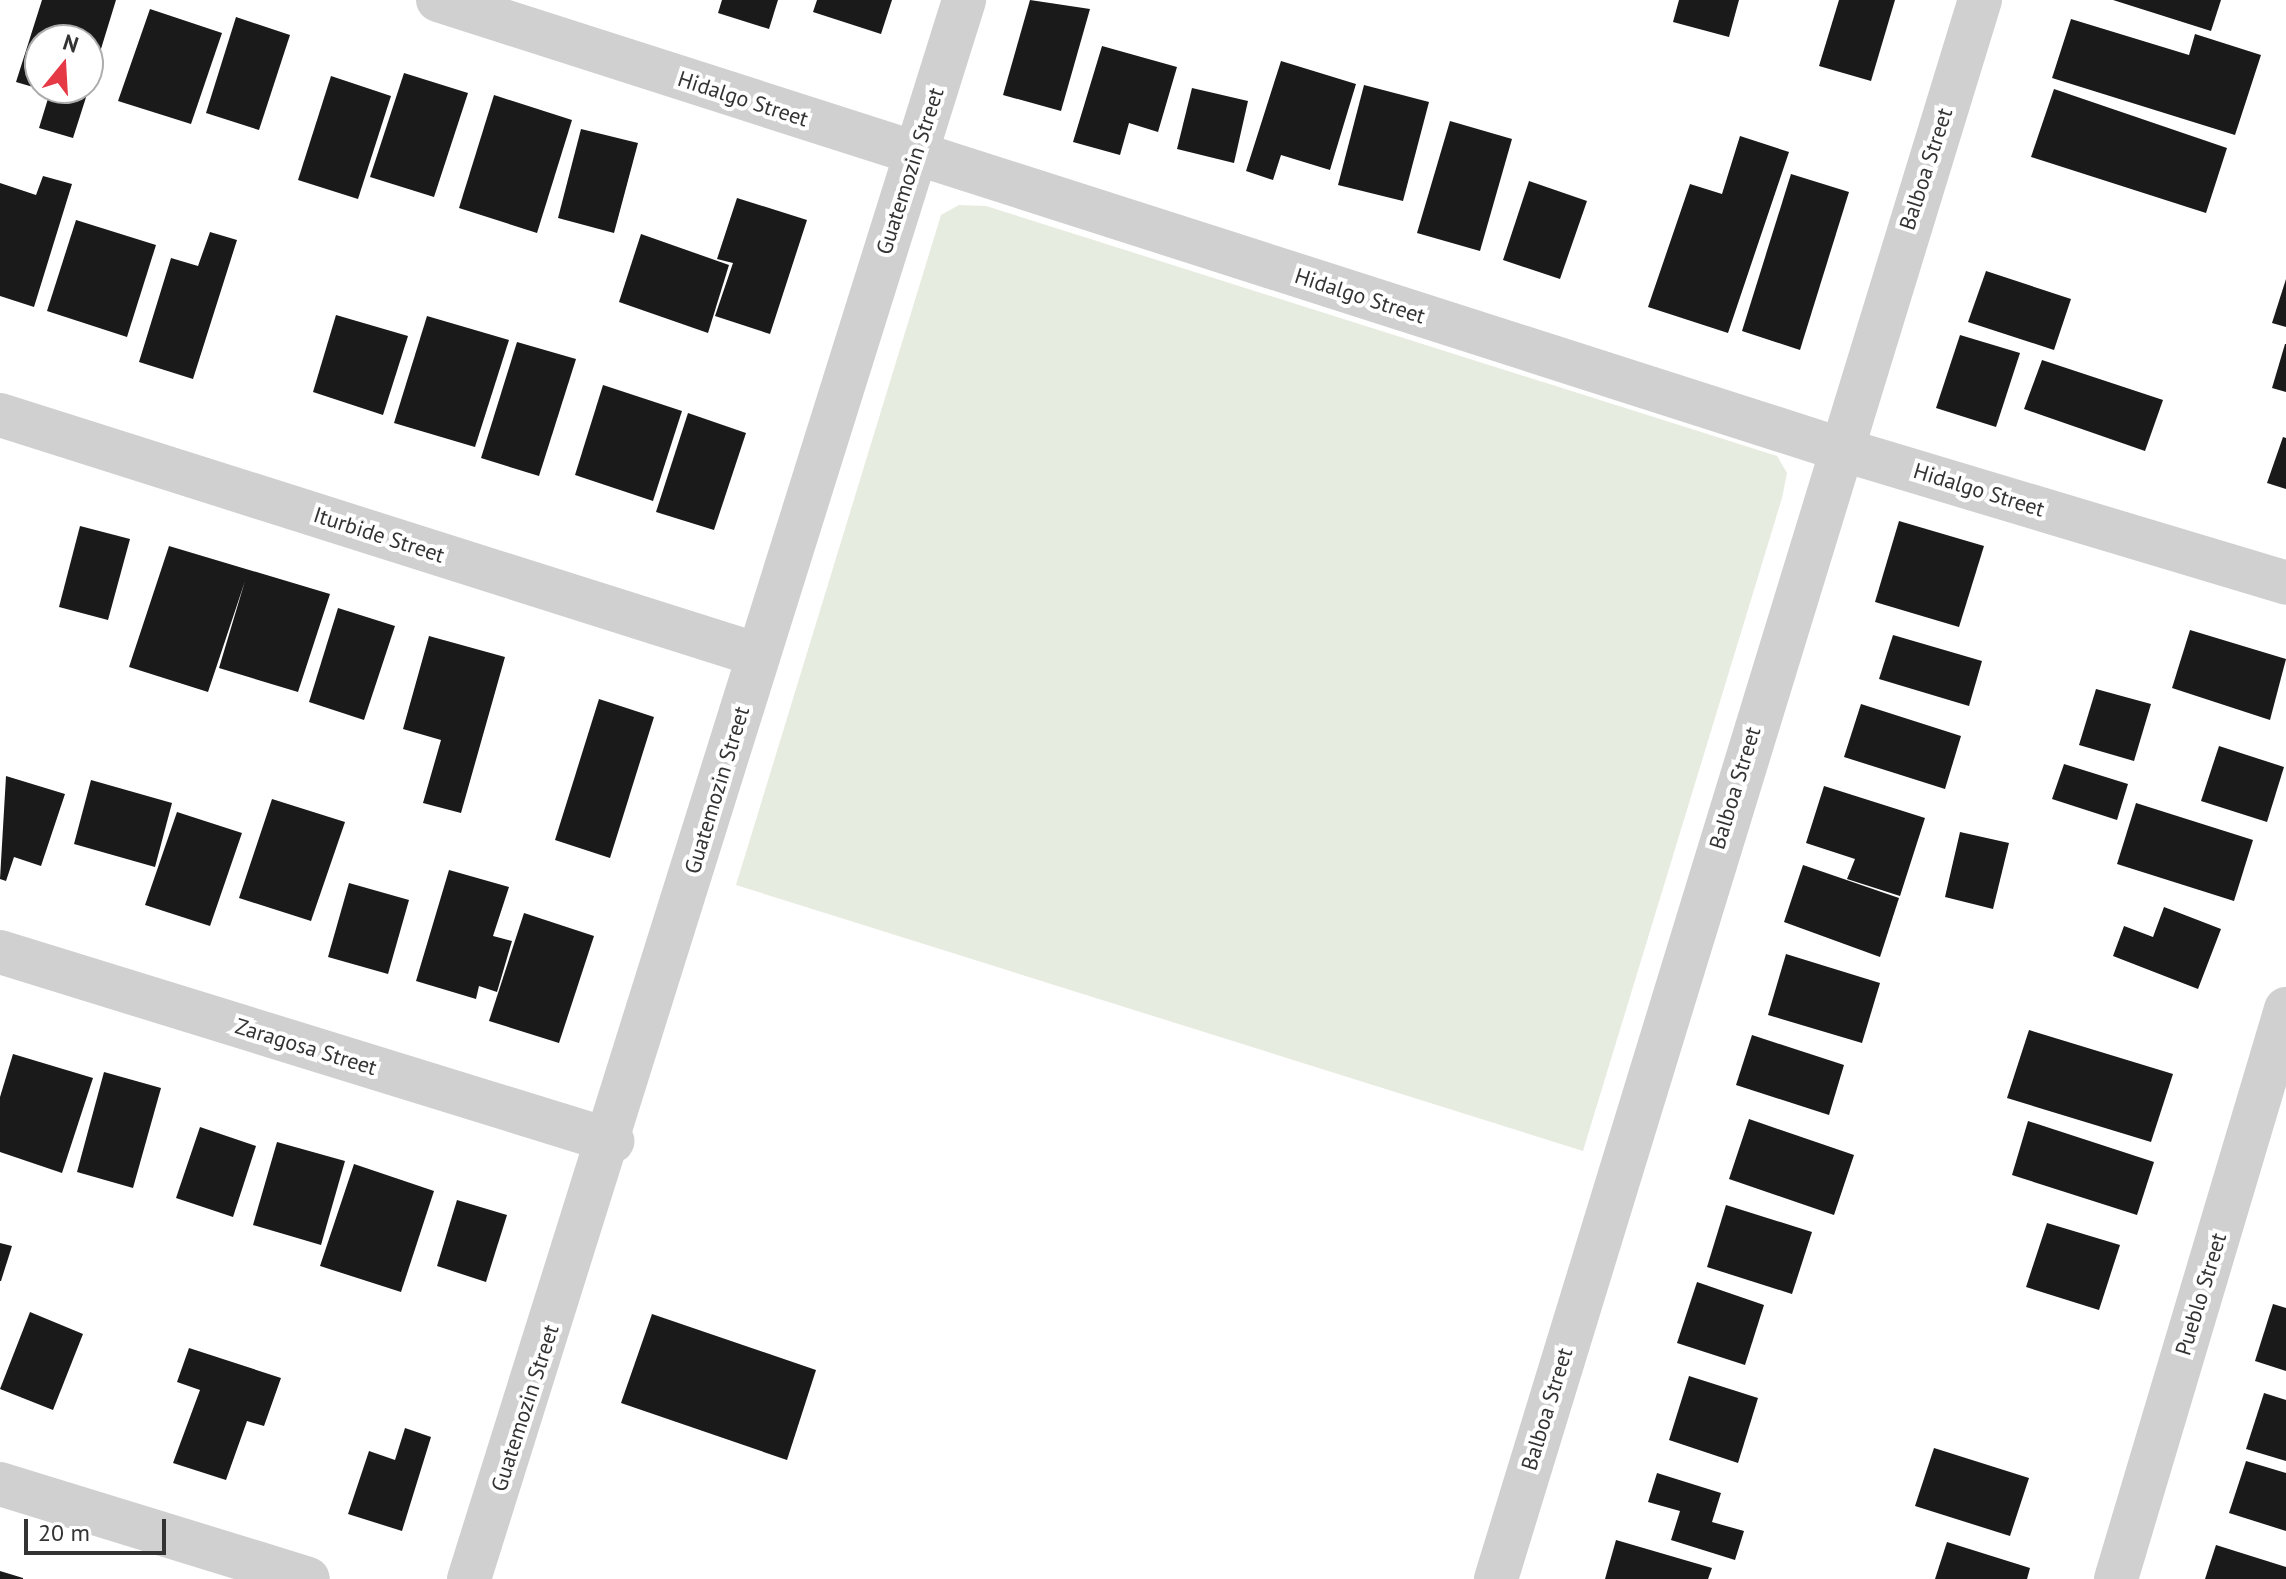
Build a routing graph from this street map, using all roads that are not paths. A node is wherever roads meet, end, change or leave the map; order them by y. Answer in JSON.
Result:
{"nodes":[{"id":1,"x":438,"y":0,"type":"edge"},
{"id":2,"x":964,"y":0,"type":"edge"},
{"id":3,"x":1980,"y":0,"type":"edge"},
{"id":4,"x":914,"y":155,"type":"junction"},
{"id":5,"x":0,"y":415,"type":"edge"},
{"id":6,"x":1837,"y":448,"type":"junction"},
{"id":7,"x":2286,"y":583,"type":"edge"},
{"id":8,"x":758,"y":655,"type":"junction"},
{"id":9,"x":0,"y":952,"type":"edge"},
{"id":10,"x":2286,"y":1009,"type":"edge"},
{"id":11,"x":612,"y":1141,"type":"junction"},
{"id":12,"x":0,"y":1484,"type":"edge"},
{"id":13,"x":308,"y":1579,"type":"edge"},
{"id":14,"x":469,"y":1579,"type":"edge"},
{"id":15,"x":1496,"y":1579,"type":"edge"},
{"id":16,"x":2116,"y":1579,"type":"edge"}],
"edges":[{"from":1,"to":4,"type":"street","name":"Hidalgo Street"},
{"from":2,"to":4,"type":"street","name":"Guatemozin Street"},
{"from":3,"to":6,"type":"street","name":"Balboa Street"},
{"from":4,"to":6,"type":"street","name":"Hidalgo Street"},
{"from":4,"to":8,"type":"street","name":"Guatemozin Street"},
{"from":5,"to":8,"type":"street","name":"Iturbide Street"},
{"from":6,"to":7,"type":"street","name":"Hidalgo Street"},
{"from":6,"to":15,"type":"street","name":"Balboa Street"},
{"from":8,"to":11,"type":"street","name":"Guatemozin Street"},
{"from":9,"to":11,"type":"street","name":"Zaragosa Street"},
{"from":10,"to":16,"type":"street","name":"Pueblo Street"},
{"from":11,"to":14,"type":"street","name":"Guatemozin Street"},
{"from":12,"to":13,"type":"street"}]}
